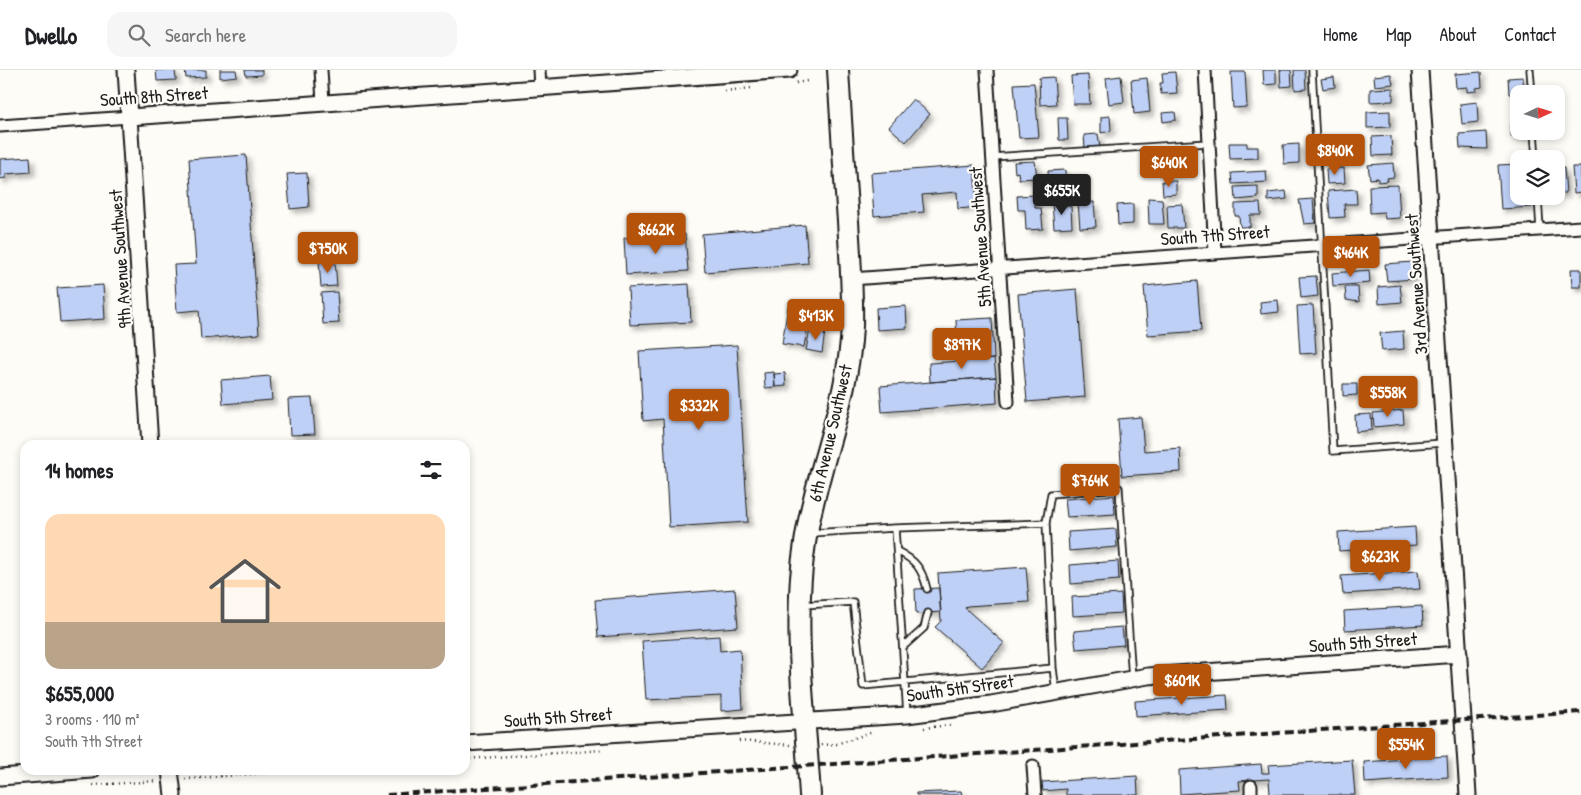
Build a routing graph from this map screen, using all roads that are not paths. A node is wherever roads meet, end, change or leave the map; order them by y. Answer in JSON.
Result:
{"nodes":[{"id":1,"x":126,"y":70,"type":"edge"},
{"id":2,"x":321,"y":70,"type":"edge"},
{"id":3,"x":539,"y":70,"type":"edge"},
{"id":4,"x":789,"y":70,"type":"edge"},
{"id":5,"x":838,"y":70,"type":"edge"},
{"id":6,"x":987,"y":70,"type":"edge"},
{"id":7,"x":1205,"y":70,"type":"edge"},
{"id":8,"x":1312,"y":70,"type":"edge"},
{"id":9,"x":1420,"y":70,"type":"edge"},
{"id":10,"x":1530,"y":70,"type":"edge"},
{"id":11,"x":1531,"y":85,"type":"edge"},
{"id":12,"x":540,"y":87,"type":"junction"},
{"id":13,"x":323,"y":102,"type":"junction"},
{"id":14,"x":130,"y":117,"type":"junction"},
{"id":15,"x":0,"y":126,"type":"edge"},
{"id":16,"x":1208,"y":143,"type":"junction"},
{"id":17,"x":992,"y":157,"type":"junction"},
{"id":18,"x":1539,"y":205,"type":"edge"},
{"id":19,"x":1581,"y":227,"type":"edge"},
{"id":20,"x":1540,"y":230,"type":"junction"},
{"id":21,"x":1431,"y":238,"type":"junction"},
{"id":22,"x":1323,"y":245,"type":"junction"},
{"id":23,"x":1215,"y":252,"type":"junction"},
{"id":24,"x":999,"y":268,"type":"junction"},
{"id":25,"x":851,"y":278,"type":"junction"},
{"id":26,"x":1008,"y":402,"type":"dead end"},
{"id":27,"x":150,"y":440,"type":"edge"},
{"id":28,"x":1445,"y":442,"type":"junction"},
{"id":29,"x":1046,"y":522,"type":"junction"},
{"id":30,"x":895,"y":528,"type":"junction"},
{"id":31,"x":807,"y":533,"type":"junction"},
{"id":32,"x":897,"y":551,"type":"junction"},
{"id":33,"x":927,"y":589,"type":"dead end"},
{"id":34,"x":801,"y":605,"type":"junction"},
{"id":35,"x":928,"y":613,"type":"dead end"},
{"id":36,"x":903,"y":647,"type":"junction"},
{"id":37,"x":1459,"y":654,"type":"junction"},
{"id":38,"x":1053,"y":668,"type":"junction"},
{"id":39,"x":1132,"y":679,"type":"junction"},
{"id":40,"x":905,"y":683,"type":"junction"},
{"id":41,"x":1056,"y":692,"type":"junction"},
{"id":42,"x":907,"y":715,"type":"junction"},
{"id":43,"x":806,"y":722,"type":"junction"},
{"id":44,"x":470,"y":743,"type":"edge"},
{"id":45,"x":1033,"y":766,"type":"dead end"},
{"id":46,"x":26,"y":775,"type":"edge"},
{"id":47,"x":171,"y":775,"type":"edge"},
{"id":48,"x":0,"y":777,"type":"edge"},
{"id":49,"x":173,"y":795,"type":"edge"},
{"id":50,"x":810,"y":795,"type":"edge"},
{"id":51,"x":1035,"y":795,"type":"edge"},
{"id":52,"x":1468,"y":795,"type":"edge"}],
"edges":[{"from":1,"to":14,"type":"street","name":"9th Avenue Southwest"},
{"from":2,"to":13,"type":"street"},
{"from":3,"to":12,"type":"street"},
{"from":4,"to":12,"type":"street","name":"South 8th Street"},
{"from":5,"to":25,"type":"highway","name":"6th Avenue Southwest"},
{"from":6,"to":17,"type":"street","name":"5th Avenue Southwest"},
{"from":7,"to":16,"type":"street"},
{"from":8,"to":22,"type":"lane"},
{"from":9,"to":21,"type":"street","name":"3rd Avenue Southwest"},
{"from":10,"to":11,"type":"lane"},
{"from":12,"to":13,"type":"street","name":"South 8th Street"},
{"from":13,"to":14,"type":"street","name":"South 8th Street"},
{"from":14,"to":15,"type":"street","name":"South 8th Street"},
{"from":14,"to":27,"type":"street","name":"9th Avenue Southwest"},
{"from":16,"to":17,"type":"lane"},
{"from":16,"to":23,"type":"street"},
{"from":17,"to":24,"type":"street","name":"5th Avenue Southwest"},
{"from":18,"to":20,"type":"lane"},
{"from":19,"to":20,"type":"street","name":"South 7th Street"},
{"from":20,"to":21,"type":"street","name":"South 7th Street"},
{"from":21,"to":22,"type":"street","name":"South 7th Street"},
{"from":21,"to":28,"type":"street","name":"3rd Avenue Southwest"},
{"from":22,"to":23,"type":"street","name":"South 7th Street"},
{"from":22,"to":28,"type":"lane"},
{"from":23,"to":24,"type":"street","name":"South 7th Street"},
{"from":24,"to":25,"type":"street","name":"South 7th Street"},
{"from":24,"to":26,"type":"street","name":"5th Avenue Southwest"},
{"from":25,"to":31,"type":"highway","name":"6th Avenue Southwest"},
{"from":28,"to":37,"type":"street","name":"3rd Avenue Southwest"},
{"from":29,"to":30,"type":"lane"},
{"from":29,"to":38,"type":"lane"},
{"from":29,"to":39,"type":"lane"},
{"from":30,"to":31,"type":"lane"},
{"from":30,"to":32,"type":"lane"},
{"from":31,"to":34,"type":"highway","name":"6th Avenue Southwest"},
{"from":32,"to":33,"type":"lane"},
{"from":32,"to":36,"type":"lane"},
{"from":34,"to":40,"type":"lane"},
{"from":34,"to":43,"type":"highway","name":"6th Avenue Southwest"},
{"from":35,"to":36,"type":"lane"},
{"from":36,"to":40,"type":"lane"},
{"from":37,"to":39,"type":"street","name":"South 5th Street"},
{"from":37,"to":52,"type":"street","name":"3rd Avenue Southwest"},
{"from":38,"to":40,"type":"lane"},
{"from":38,"to":41,"type":"lane"},
{"from":39,"to":41,"type":"street","name":"South 5th Street"},
{"from":40,"to":42,"type":"lane"},
{"from":41,"to":42,"type":"street","name":"South 5th Street"},
{"from":42,"to":43,"type":"street","name":"South 5th Street"},
{"from":43,"to":44,"type":"street","name":"South 5th Street"},
{"from":43,"to":50,"type":"highway","name":"6th Avenue Southwest"},
{"from":45,"to":51,"type":"street"},
{"from":46,"to":48,"type":"street"},
{"from":47,"to":49,"type":"street"}]}
